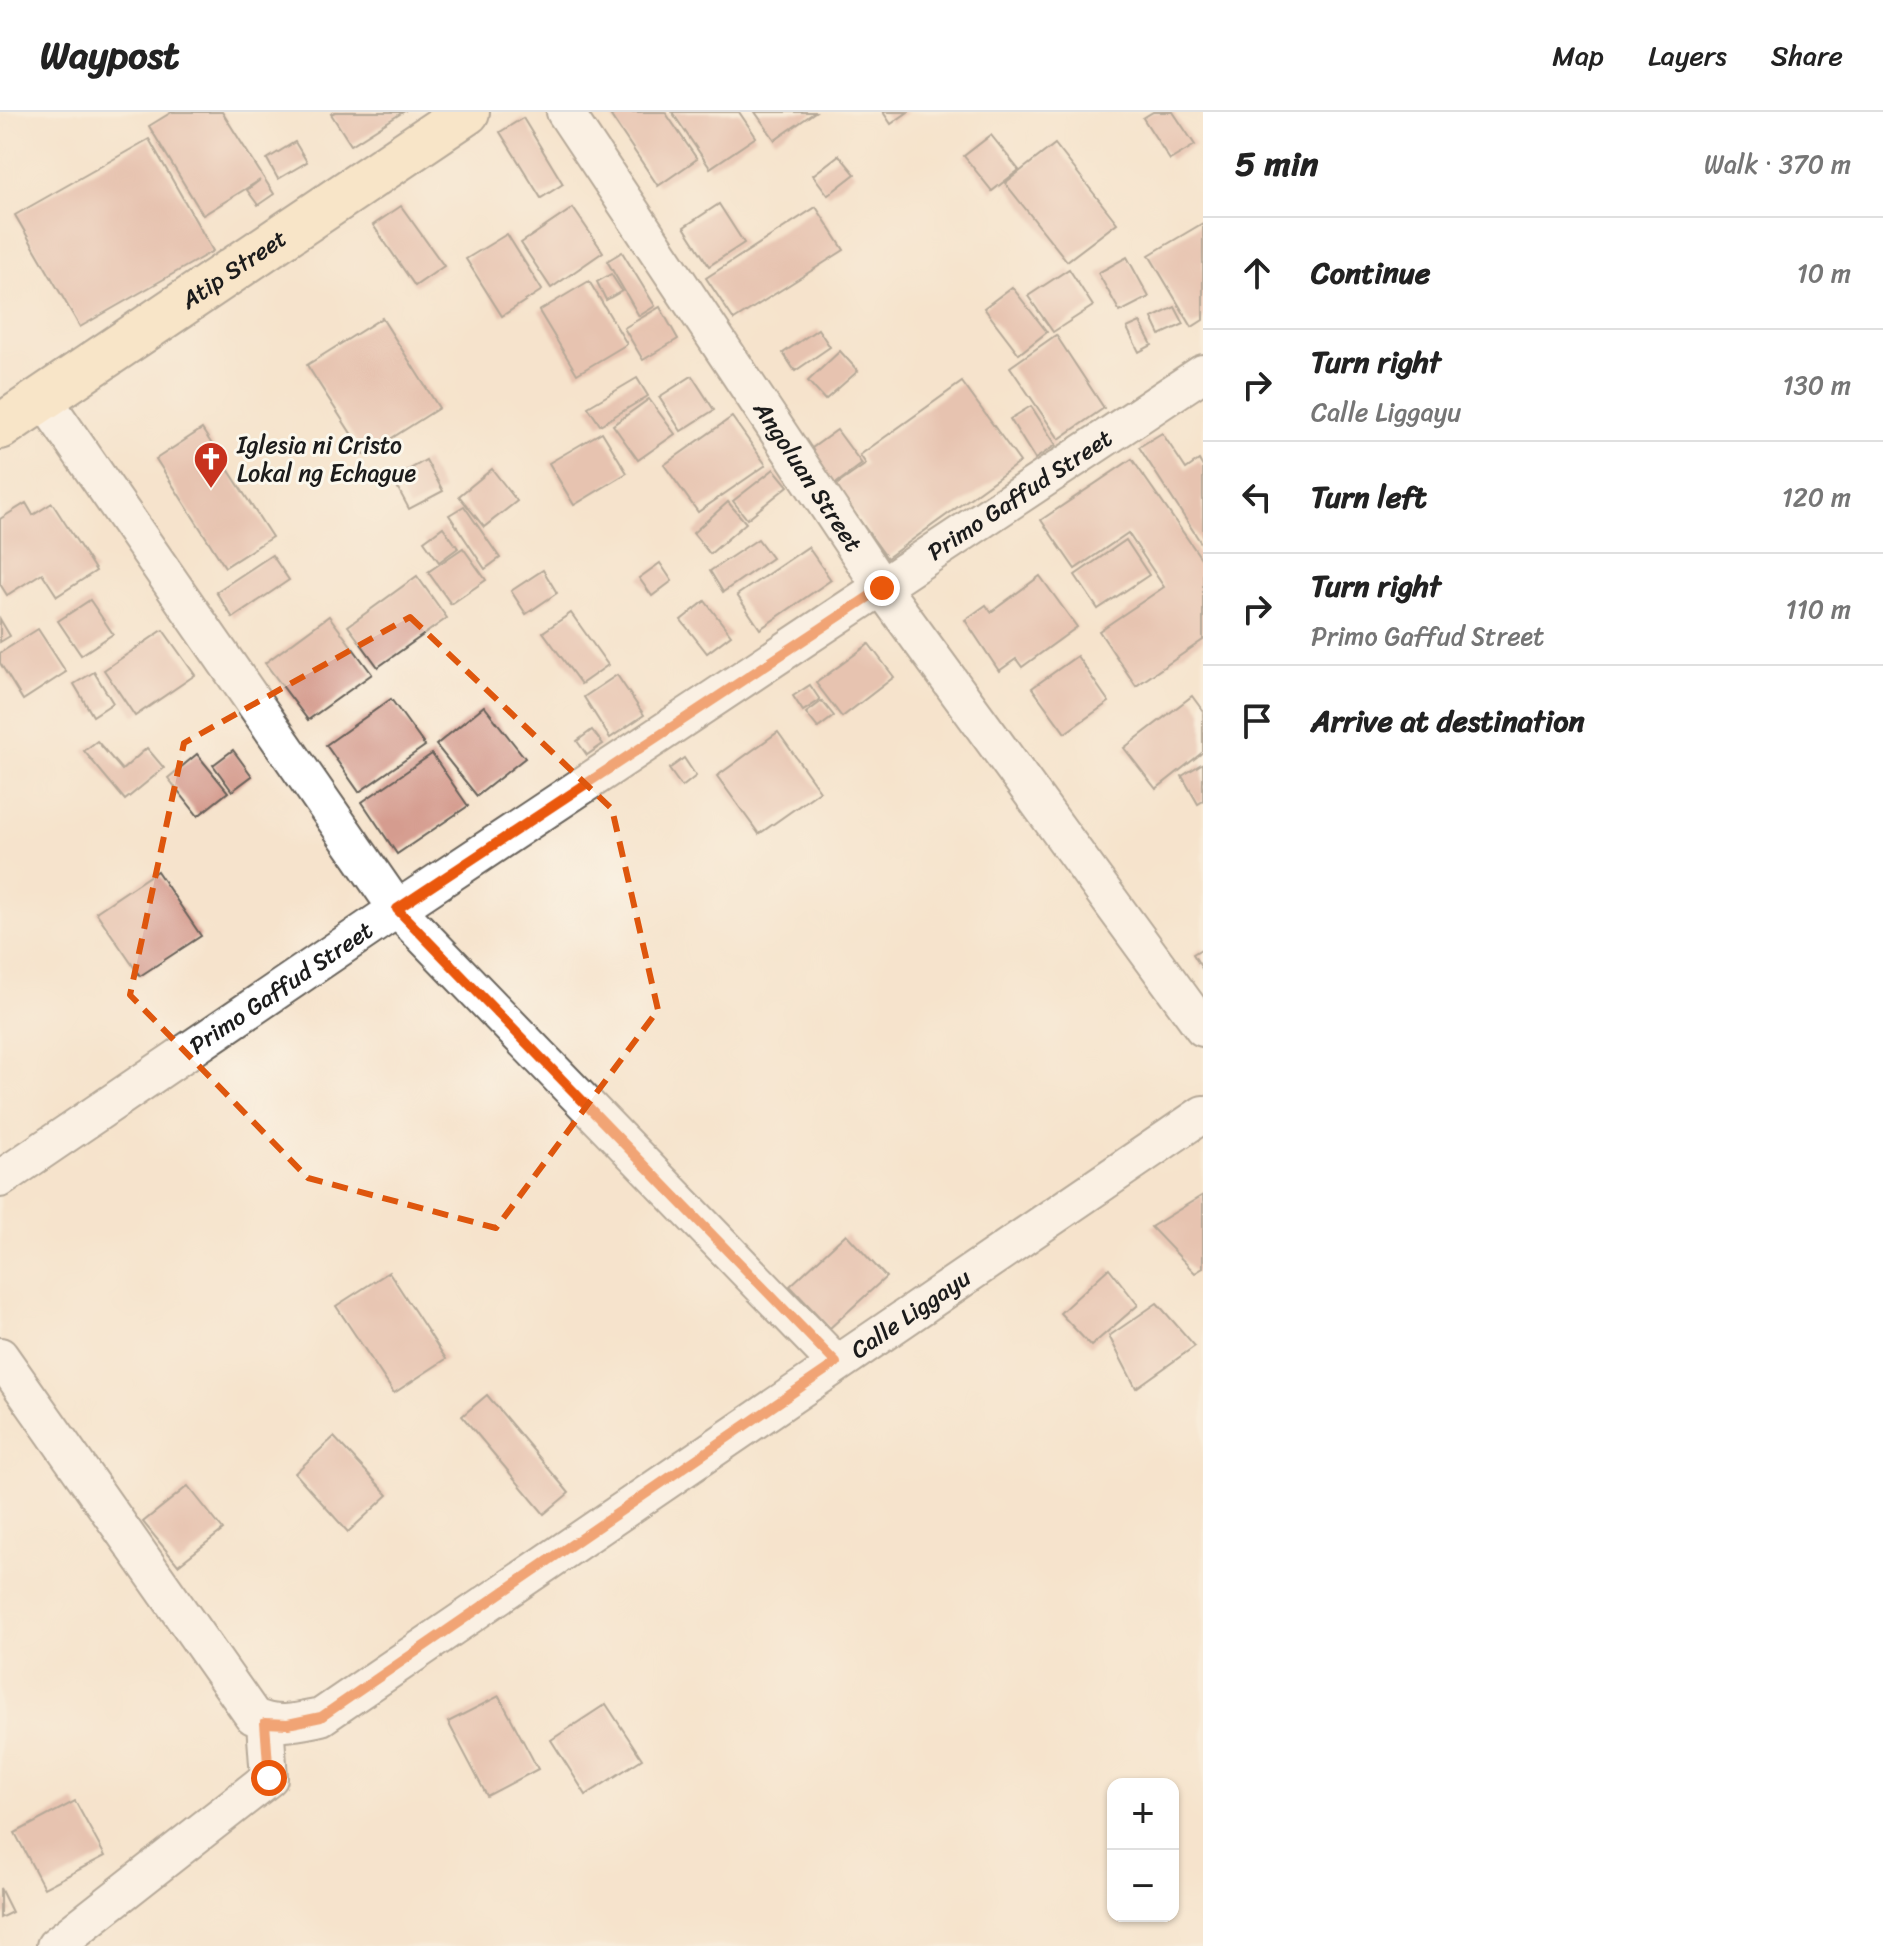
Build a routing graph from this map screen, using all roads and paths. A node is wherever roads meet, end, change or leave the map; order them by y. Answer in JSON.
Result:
{"nodes":[{"id":1,"x":467,"y":112,"type":"edge"},
{"id":2,"x":565,"y":112,"type":"edge"},
{"id":3,"x":1203,"y":373,"type":"edge"},
{"id":4,"x":43,"y":398,"type":"junction"},
{"id":5,"x":0,"y":427,"type":"edge"},
{"id":6,"x":882,"y":588,"type":"junction"},
{"id":7,"x":397,"y":909,"type":"junction"},
{"id":8,"x":1203,"y":1028,"type":"edge"},
{"id":9,"x":1203,"y":1114,"type":"edge"},
{"id":10,"x":0,"y":1179,"type":"edge"},
{"id":11,"x":0,"y":1356,"type":"edge"},
{"id":12,"x":836,"y":1363,"type":"junction"},
{"id":13,"x":259,"y":1719,"type":"junction"},
{"id":14,"x":55,"y":1946,"type":"edge"}],
"edges":[{"from":1,"to":4,"type":"main road","name":"Atip Street"},
{"from":2,"to":6,"type":"street","name":"Angoluan Street"},
{"from":3,"to":6,"type":"street","name":"Primo Gaffud Street"},
{"from":4,"to":5,"type":"main road","name":"Atip Street"},
{"from":4,"to":7,"type":"street"},
{"from":6,"to":7,"type":"street","name":"Primo Gaffud Street"},
{"from":6,"to":8,"type":"street","name":"Angoluan Street"},
{"from":7,"to":10,"type":"street","name":"Primo Gaffud Street"},
{"from":7,"to":12,"type":"street"},
{"from":9,"to":12,"type":"street","name":"Calle Liggayu"},
{"from":11,"to":13,"type":"street"},
{"from":12,"to":13,"type":"street","name":"Calle Liggayu"},
{"from":13,"to":14,"type":"street"}]}
